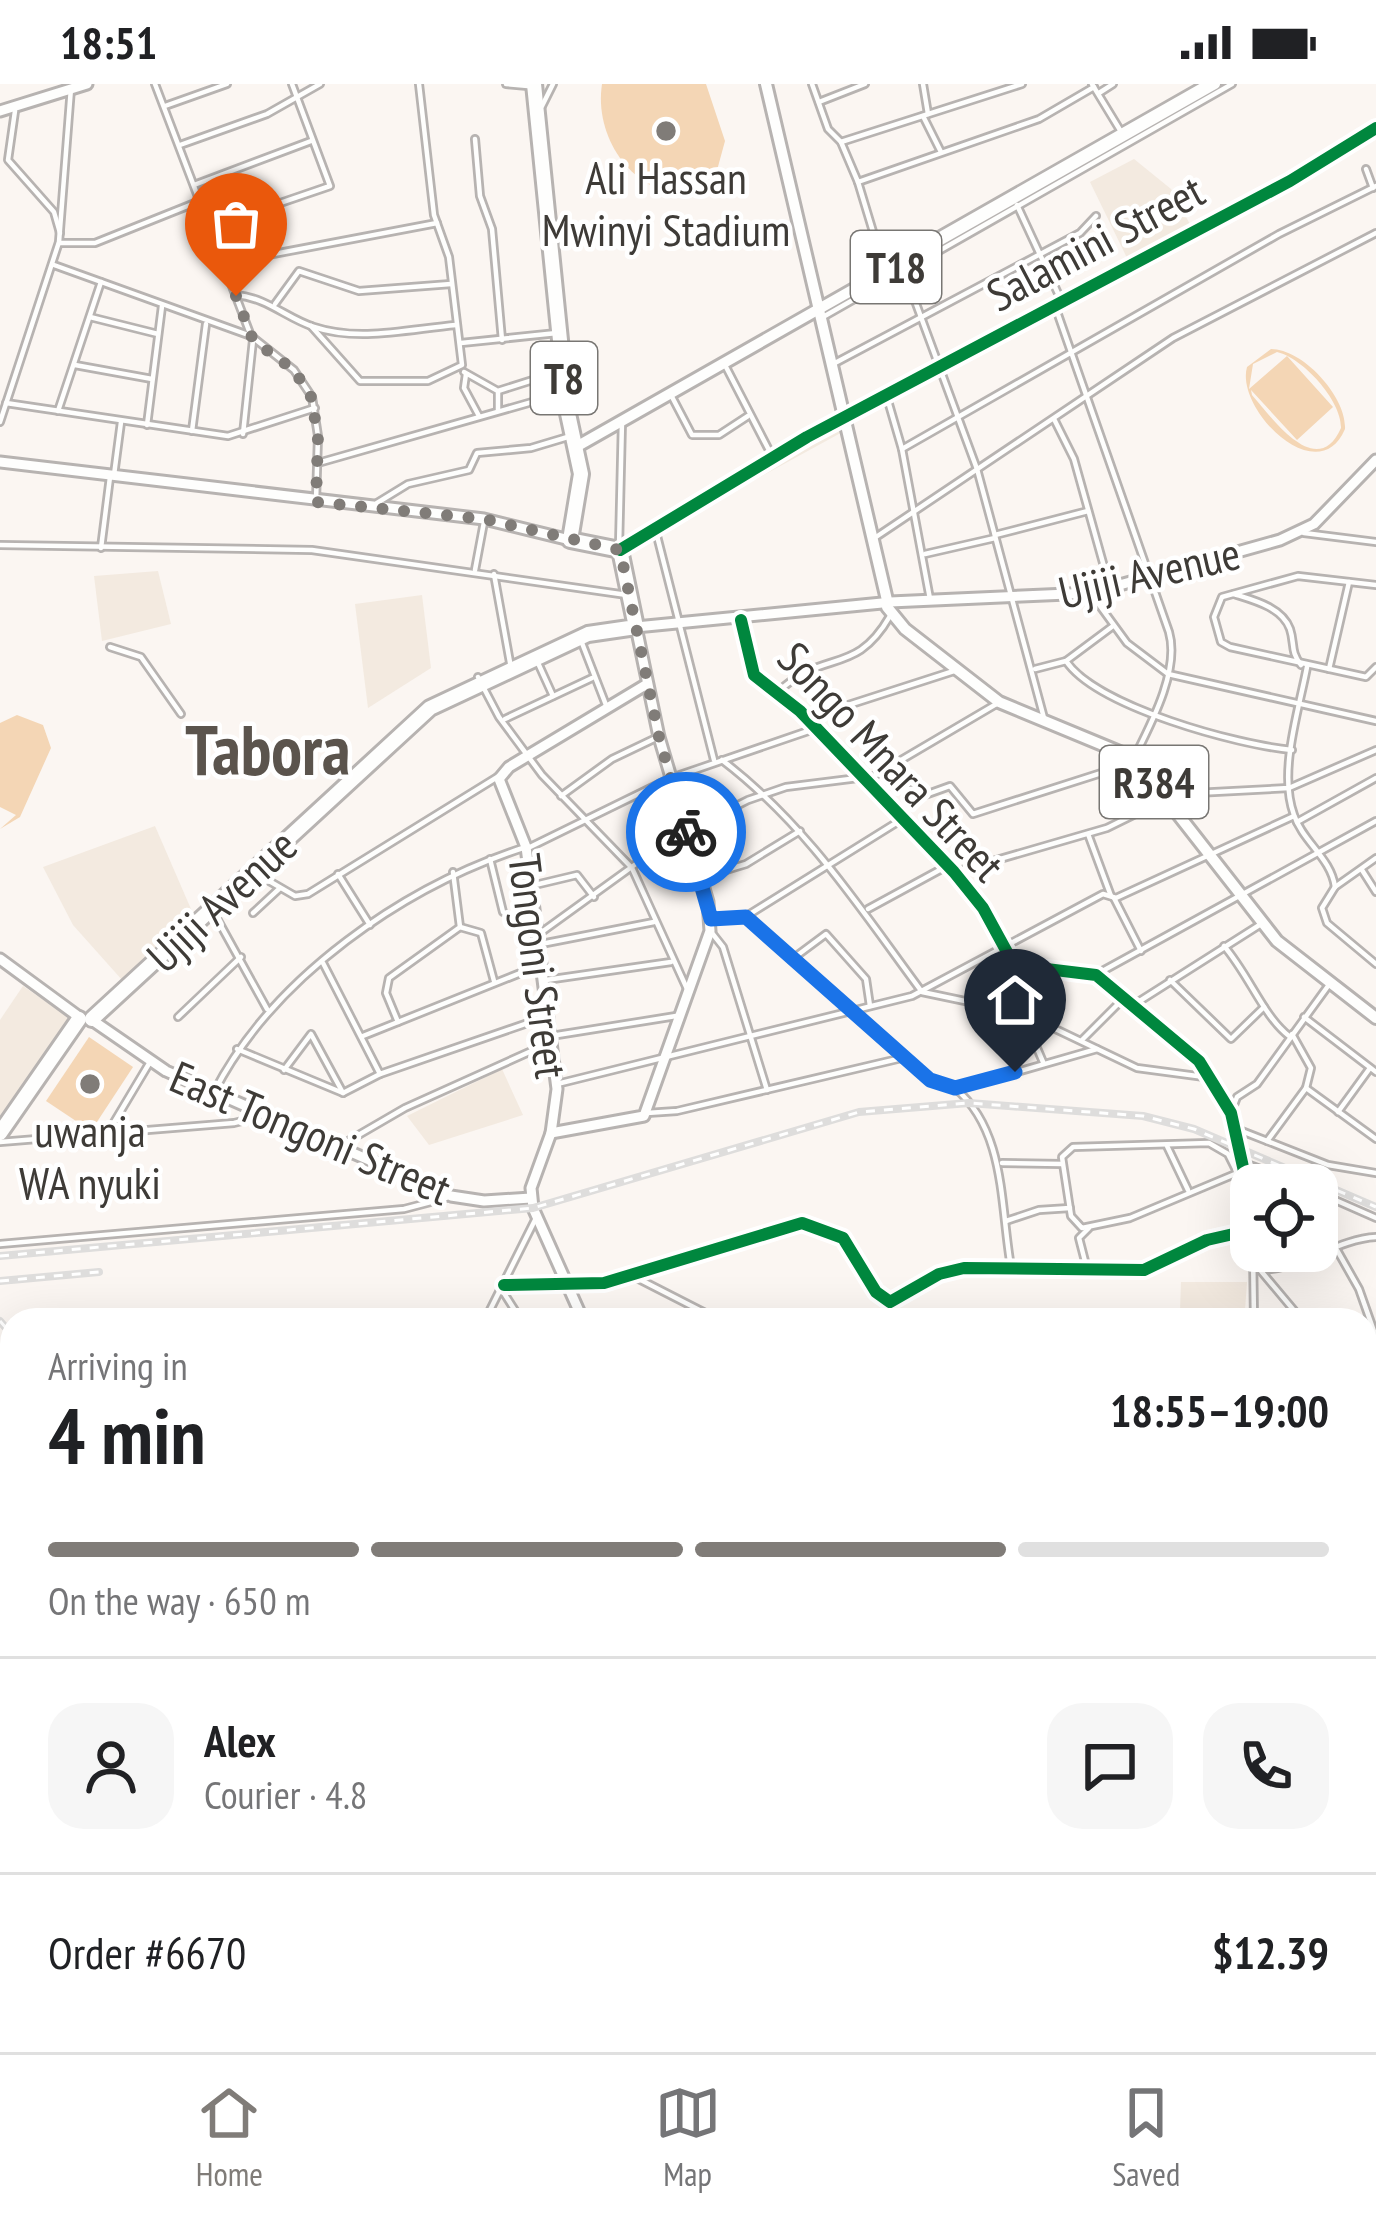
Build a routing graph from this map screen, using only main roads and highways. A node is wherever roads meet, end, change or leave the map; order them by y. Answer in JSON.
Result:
{"nodes":[{"id":1,"x":766,"y":84,"type":"edge"},
{"id":2,"x":1215,"y":84,"type":"edge"},
{"id":3,"x":534,"y":85,"type":"edge"},
{"id":4,"x":821,"y":311,"type":"junction"},
{"id":5,"x":574,"y":441,"type":"junction"},
{"id":6,"x":635,"y":616,"type":"junction"},
{"id":7,"x":510,"y":666,"type":"junction"},
{"id":8,"x":1376,"y":1018,"type":"edge"},
{"id":9,"x":0,"y":1138,"type":"edge"}],
"edges":[{"from":1,"to":4,"type":"main road"},
{"from":2,"to":4,"type":"main road","number":"T18"},
{"from":3,"to":5,"type":"highway","number":"T8"},
{"from":4,"to":5,"type":"main road","number":"T18"},
{"from":4,"to":8,"type":"main road","number":"R384"},
{"from":5,"to":6,"type":"highway","number":"T8"},
{"from":6,"to":7,"type":"highway"},
{"from":6,"to":7,"type":"highway","name":"Ujiji Avenue"},
{"from":7,"to":9,"type":"highway","name":"Ujiji Avenue"}]}
